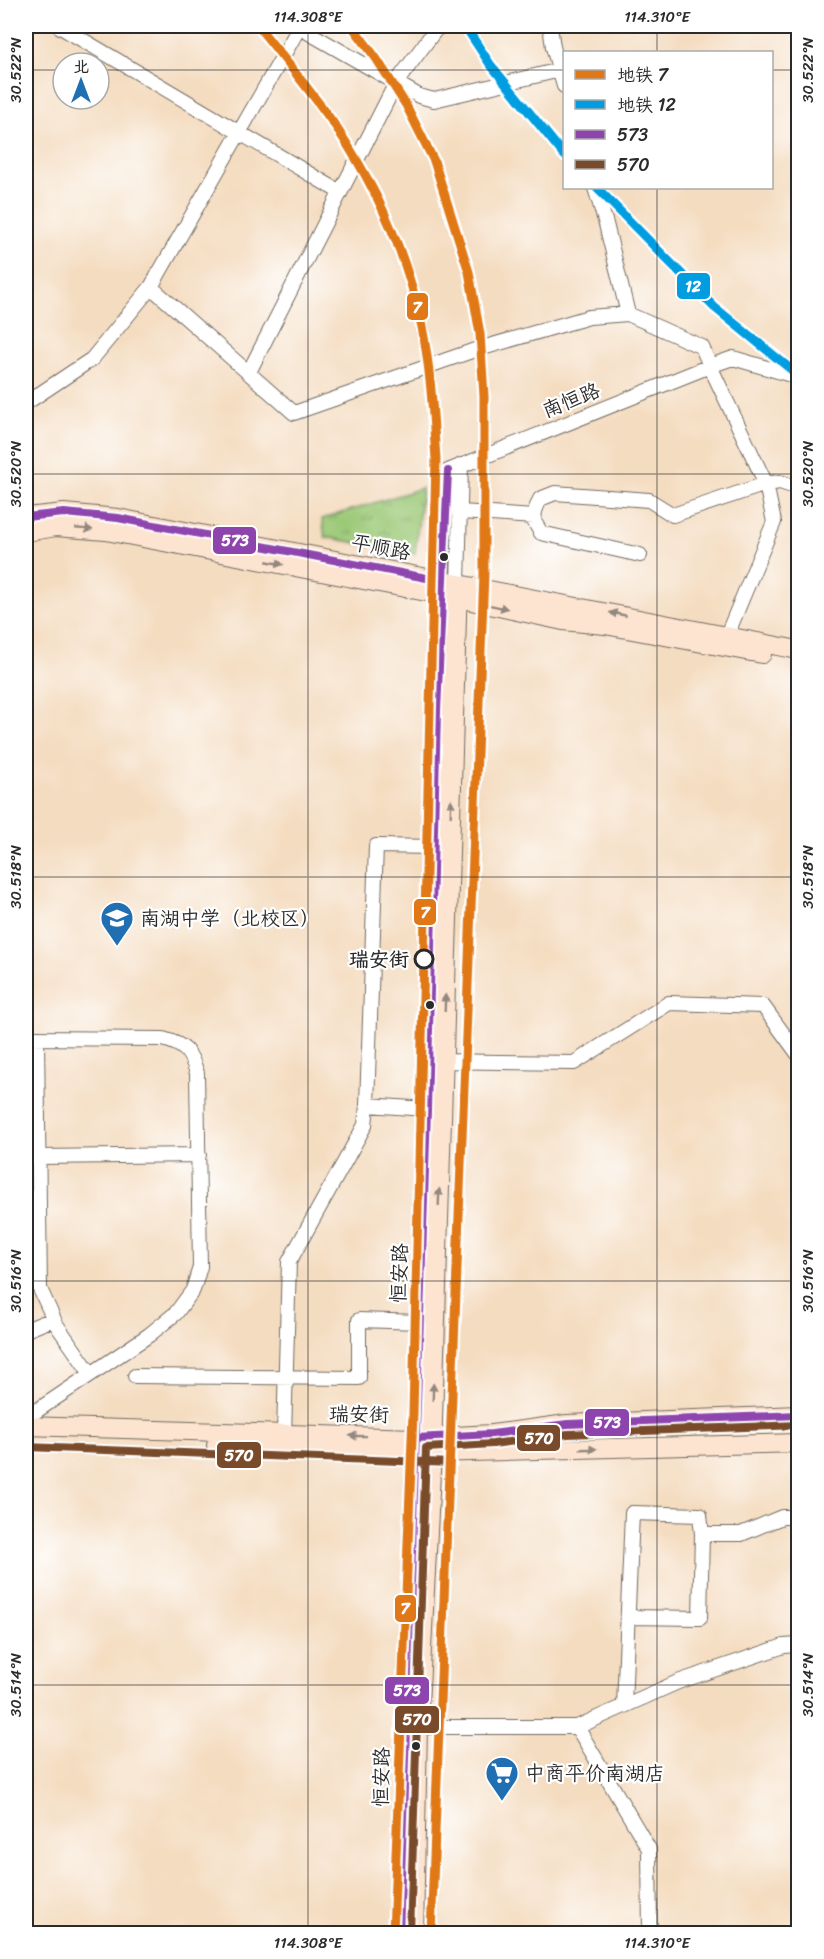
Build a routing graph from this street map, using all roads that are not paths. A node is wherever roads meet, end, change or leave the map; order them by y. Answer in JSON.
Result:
{"nodes":[{"id":1,"x":59,"y":26,"type":"edge"},
{"id":2,"x":299,"y":26,"type":"edge"},
{"id":3,"x":442,"y":26,"type":"edge"},
{"id":4,"x":550,"y":26,"type":"edge"},
{"id":5,"x":560,"y":70,"type":"junction"},
{"id":6,"x":563,"y":82,"type":"edge"},
{"id":7,"x":396,"y":83,"type":"junction"},
{"id":8,"x":238,"y":131,"type":"junction"},
{"id":9,"x":596,"y":189,"type":"edge"},
{"id":10,"x":340,"y":192,"type":"junction"},
{"id":11,"x":151,"y":287,"type":"junction"},
{"id":12,"x":628,"y":314,"type":"junction"},
{"id":13,"x":710,"y":366,"type":"junction"},
{"id":14,"x":249,"y":372,"type":"junction"},
{"id":15,"x":798,"y":377,"type":"edge"},
{"id":16,"x":26,"y":403,"type":"edge"},
{"id":17,"x":461,"y":465,"type":"junction"},
{"id":18,"x":448,"y":471,"type":"joint"},
{"id":19,"x":765,"y":484,"type":"junction"},
{"id":20,"x":798,"y":488,"type":"edge"},
{"id":21,"x":460,"y":512,"type":"junction"},
{"id":22,"x":26,"y":517,"type":"edge"},
{"id":23,"x":534,"y":517,"type":"junction"},
{"id":24,"x":26,"y":532,"type":"edge"},
{"id":25,"x":640,"y":555,"type":"dead end"},
{"id":26,"x":450,"y":589,"type":"junction"},
{"id":27,"x":727,"y":635,"type":"junction"},
{"id":28,"x":798,"y":650,"type":"edge"},
{"id":29,"x":798,"y":661,"type":"edge"},
{"id":30,"x":434,"y":847,"type":"junction"},
{"id":31,"x":31,"y":1038,"type":"edge"},
{"id":32,"x":798,"y":1054,"type":"edge"},
{"id":33,"x":436,"y":1061,"type":"junction"},
{"id":34,"x":366,"y":1105,"type":"junction"},
{"id":35,"x":427,"y":1109,"type":"junction"},
{"id":36,"x":199,"y":1155,"type":"junction"},
{"id":37,"x":39,"y":1157,"type":"junction"},
{"id":38,"x":33,"y":1218,"type":"edge"},
{"id":39,"x":40,"y":1289,"type":"junction"},
{"id":40,"x":26,"y":1290,"type":"edge"},
{"id":41,"x":53,"y":1319,"type":"junction"},
{"id":42,"x":420,"y":1322,"type":"junction"},
{"id":43,"x":26,"y":1330,"type":"edge"},
{"id":44,"x":91,"y":1374,"type":"junction"},
{"id":45,"x":135,"y":1376,"type":"dead end"},
{"id":46,"x":285,"y":1377,"type":"junction"},
{"id":47,"x":798,"y":1415,"type":"edge"},
{"id":48,"x":26,"y":1418,"type":"edge"},
{"id":49,"x":26,"y":1426,"type":"edge"},
{"id":50,"x":284,"y":1435,"type":"junction"},
{"id":51,"x":26,"y":1437,"type":"edge"},
{"id":52,"x":798,"y":1443,"type":"edge"},
{"id":53,"x":424,"y":1445,"type":"junction"},
{"id":54,"x":798,"y":1517,"type":"edge"},
{"id":55,"x":702,"y":1534,"type":"junction"},
{"id":56,"x":628,"y":1617,"type":"junction"},
{"id":57,"x":798,"y":1645,"type":"edge"},
{"id":58,"x":624,"y":1706,"type":"junction"},
{"id":59,"x":411,"y":1727,"type":"junction"},
{"id":60,"x":577,"y":1727,"type":"junction"},
{"id":61,"x":399,"y":1934,"type":"edge"},
{"id":62,"x":414,"y":1934,"type":"edge"},
{"id":63,"x":650,"y":1934,"type":"edge"}],
"edges":[{"from":1,"to":8,"type":"street"},
{"from":2,"to":7,"type":"street"},
{"from":2,"to":8,"type":"street"},
{"from":3,"to":7,"type":"street"},
{"from":4,"to":5,"type":"street"},
{"from":5,"to":6,"type":"street"},
{"from":5,"to":7,"type":"street"},
{"from":7,"to":10,"type":"street"},
{"from":8,"to":10,"type":"street"},
{"from":8,"to":11,"type":"street"},
{"from":9,"to":12,"type":"street"},
{"from":10,"to":14,"type":"street"},
{"from":11,"to":14,"type":"street"},
{"from":11,"to":16,"type":"street"},
{"from":12,"to":13,"type":"street"},
{"from":12,"to":14,"type":"street"},
{"from":13,"to":15,"type":"street","name":"南恒路"},
{"from":13,"to":17,"type":"street","name":"南恒路"},
{"from":13,"to":19,"type":"street"},
{"from":17,"to":18,"type":"street","name":"南恒路"},
{"from":17,"to":21,"type":"street","name":"恒安路"},
{"from":18,"to":26,"type":"street","name":"恒安路"},
{"from":19,"to":20,"type":"street"},
{"from":19,"to":23,"type":"street"},
{"from":19,"to":27,"type":"street"},
{"from":21,"to":23,"type":"street"},
{"from":21,"to":26,"type":"street","name":"恒安路"},
{"from":22,"to":26,"type":"main road","name":"平顺路"},
{"from":23,"to":25,"type":"street"},
{"from":24,"to":26,"type":"main road","name":"平顺路","one_way":true},
{"from":27,"to":26,"type":"main road","name":"平顺路","one_way":true},
{"from":26,"to":29,"type":"main road","name":"平顺路","one_way":true},
{"from":26,"to":30,"type":"main road","name":"恒安路"},
{"from":33,"to":26,"type":"main road","name":"恒安路","one_way":true},
{"from":27,"to":28,"type":"main road","name":"平顺路"},
{"from":30,"to":33,"type":"main road","name":"恒安路"},
{"from":30,"to":34,"type":"street"},
{"from":31,"to":36,"type":"street"},
{"from":31,"to":37,"type":"street"},
{"from":32,"to":33,"type":"street"},
{"from":33,"to":35,"type":"main road","name":"恒安路"},
{"from":53,"to":33,"type":"main road","name":"恒安路","one_way":true},
{"from":34,"to":35,"type":"street"},
{"from":34,"to":46,"type":"street"},
{"from":35,"to":42,"type":"main road","name":"恒安路"},
{"from":36,"to":37,"type":"street"},
{"from":36,"to":44,"type":"street"},
{"from":37,"to":38,"type":"street"},
{"from":38,"to":39,"type":"street"},
{"from":39,"to":40,"type":"street"},
{"from":39,"to":41,"type":"street"},
{"from":41,"to":43,"type":"street"},
{"from":41,"to":44,"type":"street"},
{"from":42,"to":46,"type":"street"},
{"from":42,"to":53,"type":"main road","name":"恒安路"},
{"from":44,"to":48,"type":"street"},
{"from":45,"to":46,"type":"street"},
{"from":46,"to":50,"type":"street"},
{"from":47,"to":53,"type":"main road","name":"瑞安街"},
{"from":49,"to":50,"type":"main road","name":"瑞安街"},
{"from":53,"to":50,"type":"main road","name":"瑞安街","one_way":true},
{"from":51,"to":53,"type":"main road","name":"瑞安街"},
{"from":53,"to":52,"type":"main road","name":"瑞安街","one_way":true},
{"from":53,"to":59,"type":"main road","name":"恒安路"},
{"from":54,"to":55,"type":"street"},
{"from":55,"to":56,"type":"street"},
{"from":55,"to":56,"type":"street"},
{"from":56,"to":58,"type":"street"},
{"from":57,"to":58,"type":"street"},
{"from":58,"to":60,"type":"street"},
{"from":59,"to":60,"type":"street"},
{"from":59,"to":61,"type":"main road","name":"恒安路"},
{"from":59,"to":62,"type":"main road","name":"恒安路"},
{"from":60,"to":63,"type":"street"}]}
